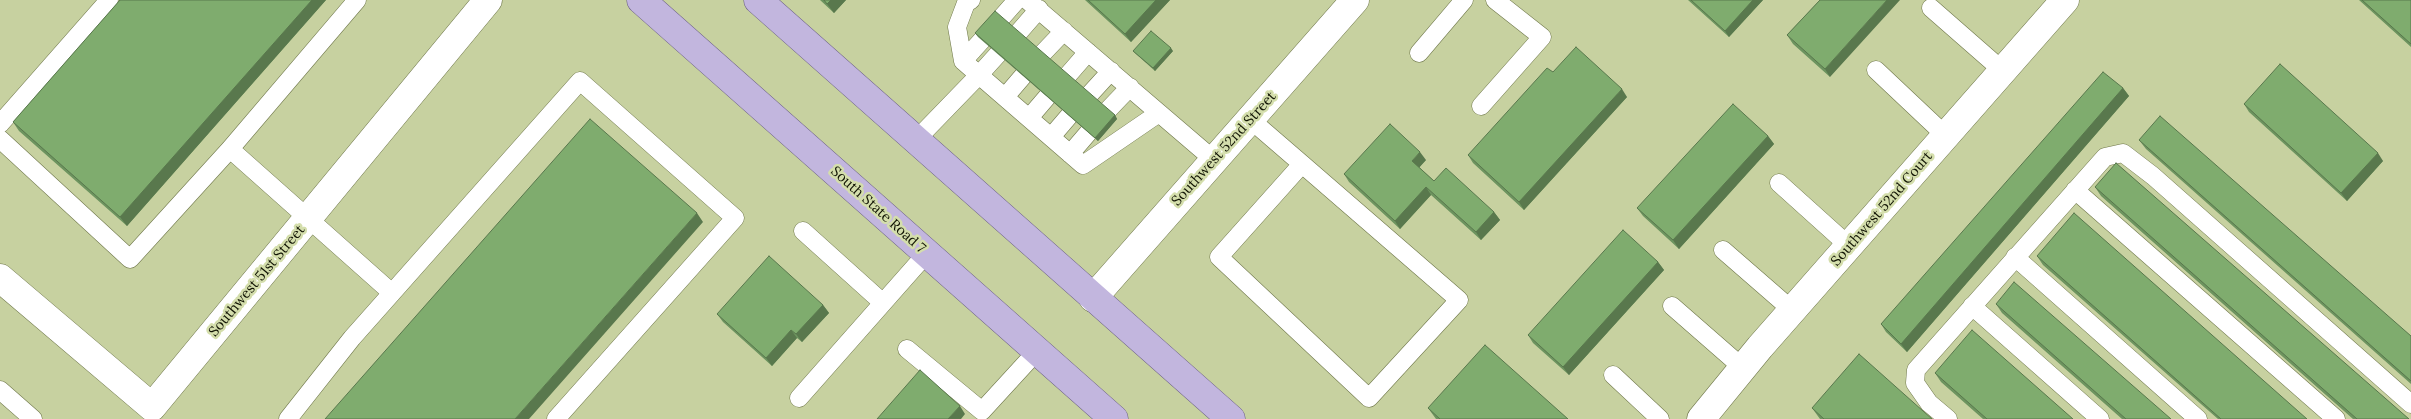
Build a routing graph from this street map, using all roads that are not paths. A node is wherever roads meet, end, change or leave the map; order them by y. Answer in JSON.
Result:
{"nodes":[{"id":1,"x":109,"y":0,"type":"edge"},
{"id":2,"x":357,"y":0,"type":"edge"},
{"id":3,"x":488,"y":0,"type":"edge"},
{"id":4,"x":641,"y":0,"type":"edge"},
{"id":5,"x":758,"y":0,"type":"edge"},
{"id":6,"x":971,"y":0,"type":"edge"},
{"id":7,"x":1017,"y":0,"type":"edge"},
{"id":8,"x":1355,"y":0,"type":"edge"},
{"id":9,"x":1464,"y":0,"type":"edge"},
{"id":10,"x":1495,"y":0,"type":"edge"},
{"id":11,"x":2061,"y":1,"type":"edge"},
{"id":12,"x":1033,"y":4,"type":"edge"},
{"id":13,"x":1931,"y":8,"type":"dead end"},
{"id":14,"x":1002,"y":17,"type":"edge"},
{"id":15,"x":1064,"y":31,"type":"junction"},
{"id":16,"x":1019,"y":32,"type":"edge"},
{"id":17,"x":982,"y":40,"type":"edge"},
{"id":18,"x":1088,"y":52,"type":"junction"},
{"id":19,"x":1043,"y":53,"type":"edge"},
{"id":20,"x":1419,"y":53,"type":"dead end"},
{"id":21,"x":998,"y":54,"type":"edge"},
{"id":22,"x":963,"y":61,"type":"junction"},
{"id":23,"x":1876,"y":70,"type":"dead end"},
{"id":24,"x":1111,"y":71,"type":"junction"},
{"id":25,"x":2003,"y":71,"type":"junction"},
{"id":26,"x":1068,"y":74,"type":"edge"},
{"id":27,"x":979,"y":75,"type":"junction"},
{"id":28,"x":1023,"y":76,"type":"edge"},
{"id":29,"x":1130,"y":87,"type":"junction"},
{"id":30,"x":1090,"y":94,"type":"edge"},
{"id":31,"x":1005,"y":97,"type":"junction"},
{"id":32,"x":1047,"y":97,"type":"edge"},
{"id":33,"x":1481,"y":106,"type":"dead end"},
{"id":34,"x":1108,"y":110,"type":"edge"},
{"id":35,"x":1159,"y":113,"type":"junction"},
{"id":36,"x":1069,"y":116,"type":"edge"},
{"id":37,"x":1029,"y":118,"type":"junction"},
{"id":38,"x":1251,"y":120,"type":"junction"},
{"id":39,"x":0,"y":124,"type":"edge"},
{"id":40,"x":1088,"y":133,"type":"edge"},
{"id":41,"x":1946,"y":136,"type":"junction"},
{"id":42,"x":1051,"y":137,"type":"junction"},
{"id":43,"x":0,"y":139,"type":"edge"},
{"id":44,"x":917,"y":139,"type":"junction"},
{"id":45,"x":230,"y":149,"type":"junction"},
{"id":46,"x":1070,"y":154,"type":"junction"},
{"id":47,"x":1214,"y":160,"type":"junction"},
{"id":48,"x":1302,"y":164,"type":"junction"},
{"id":49,"x":1779,"y":183,"type":"dead end"},
{"id":50,"x":2075,"y":190,"type":"junction"},
{"id":51,"x":308,"y":218,"type":"junction"},
{"id":52,"x":803,"y":231,"type":"dead end"},
{"id":53,"x":1850,"y":246,"type":"junction"},
{"id":54,"x":1723,"y":250,"type":"dead end"},
{"id":55,"x":927,"y":253,"type":"junction"},
{"id":56,"x":2015,"y":257,"type":"junction"},
{"id":57,"x":0,"y":278,"type":"edge"},
{"id":58,"x":392,"y":293,"type":"junction"},
{"id":59,"x":1093,"y":298,"type":"junction"},
{"id":60,"x":883,"y":303,"type":"junction"},
{"id":61,"x":1672,"y":306,"type":"dead end"},
{"id":62,"x":1972,"y":306,"type":"junction"},
{"id":63,"x":1792,"y":310,"type":"junction"},
{"id":64,"x":907,"y":349,"type":"dead end"},
{"id":65,"x":1038,"y":351,"type":"junction"},
{"id":66,"x":1743,"y":368,"type":"junction"},
{"id":67,"x":1613,"y":376,"type":"dead end"},
{"id":68,"x":0,"y":390,"type":"edge"},
{"id":69,"x":800,"y":398,"type":"dead end"},
{"id":70,"x":2411,"y":404,"type":"edge"},
{"id":71,"x":158,"y":413,"type":"edge"},
{"id":72,"x":33,"y":419,"type":"edge"},
{"id":73,"x":288,"y":419,"type":"edge"},
{"id":74,"x":556,"y":419,"type":"edge"},
{"id":75,"x":1114,"y":419,"type":"edge"},
{"id":76,"x":1231,"y":419,"type":"edge"},
{"id":77,"x":1660,"y":419,"type":"edge"},
{"id":78,"x":1701,"y":419,"type":"edge"},
{"id":79,"x":1948,"y":419,"type":"edge"},
{"id":80,"x":2100,"y":419,"type":"edge"},
{"id":81,"x":2198,"y":419,"type":"edge"},
{"id":82,"x":2336,"y":419,"type":"edge"}],
"edges":[{"from":1,"to":39,"type":"lane"},
{"from":2,"to":45,"type":"lane"},
{"from":3,"to":51,"type":"street","name":"Southwest 51st Street"},
{"from":4,"to":55,"type":"main road","name":"South State Road 7"},
{"from":5,"to":44,"type":"main road"},
{"from":6,"to":22,"type":"lane"},
{"from":7,"to":14,"type":"lane"},
{"from":8,"to":38,"type":"street","name":"Southwest 52nd Street"},
{"from":9,"to":20,"type":"lane"},
{"from":10,"to":33,"type":"lane"},
{"from":11,"to":25,"type":"street","name":"Southwest 52nd Court"},
{"from":12,"to":15,"type":"lane"},
{"from":12,"to":16,"type":"lane"},
{"from":13,"to":25,"type":"lane"},
{"from":15,"to":18,"type":"lane"},
{"from":15,"to":19,"type":"lane"},
{"from":17,"to":22,"type":"lane"},
{"from":18,"to":24,"type":"lane"},
{"from":18,"to":26,"type":"lane"},
{"from":21,"to":27,"type":"lane"},
{"from":22,"to":27,"type":"lane"},
{"from":23,"to":41,"type":"lane"},
{"from":24,"to":29,"type":"lane"},
{"from":24,"to":30,"type":"lane"},
{"from":25,"to":41,"type":"street","name":"Southwest 52nd Court"},
{"from":27,"to":31,"type":"lane"},
{"from":27,"to":44,"type":"lane"},
{"from":28,"to":31,"type":"lane"},
{"from":29,"to":34,"type":"lane"},
{"from":29,"to":35,"type":"lane"},
{"from":31,"to":37,"type":"lane"},
{"from":32,"to":37,"type":"lane"},
{"from":35,"to":46,"type":"lane"},
{"from":35,"to":47,"type":"lane"},
{"from":36,"to":42,"type":"lane"},
{"from":37,"to":42,"type":"lane"},
{"from":38,"to":47,"type":"street","name":"Southwest 52nd Street"},
{"from":38,"to":48,"type":"lane"},
{"from":40,"to":46,"type":"lane"},
{"from":41,"to":53,"type":"street","name":"Southwest 52nd Court"},
{"from":42,"to":46,"type":"lane"},
{"from":43,"to":45,"type":"lane"},
{"from":44,"to":59,"type":"main road"},
{"from":45,"to":51,"type":"lane"},
{"from":47,"to":59,"type":"street","name":"Southwest 52nd Street"},
{"from":48,"to":48,"type":"lane"},
{"from":49,"to":53,"type":"lane"},
{"from":50,"to":56,"type":"lane"},
{"from":50,"to":70,"type":"lane"},
{"from":50,"to":82,"type":"lane"},
{"from":51,"to":58,"type":"lane"},
{"from":51,"to":71,"type":"street","name":"Southwest 51st Street"},
{"from":52,"to":60,"type":"lane"},
{"from":53,"to":63,"type":"street","name":"Southwest 52nd Court"},
{"from":54,"to":63,"type":"lane"},
{"from":55,"to":60,"type":"lane"},
{"from":55,"to":65,"type":"main road","name":"South State Road 7"},
{"from":56,"to":62,"type":"lane"},
{"from":56,"to":81,"type":"lane"},
{"from":57,"to":71,"type":"street","name":"Southwest 51st Street"},
{"from":58,"to":73,"type":"lane"},
{"from":58,"to":74,"type":"lane"},
{"from":59,"to":76,"type":"main road"},
{"from":60,"to":69,"type":"lane"},
{"from":61,"to":66,"type":"lane"},
{"from":62,"to":79,"type":"lane"},
{"from":62,"to":80,"type":"lane"},
{"from":63,"to":66,"type":"street","name":"Southwest 52nd Court"},
{"from":64,"to":65,"type":"lane"},
{"from":65,"to":75,"type":"main road","name":"South State Road 7"},
{"from":66,"to":78,"type":"street","name":"Southwest 52nd Court"},
{"from":67,"to":77,"type":"lane"},
{"from":68,"to":72,"type":"lane"}]}
